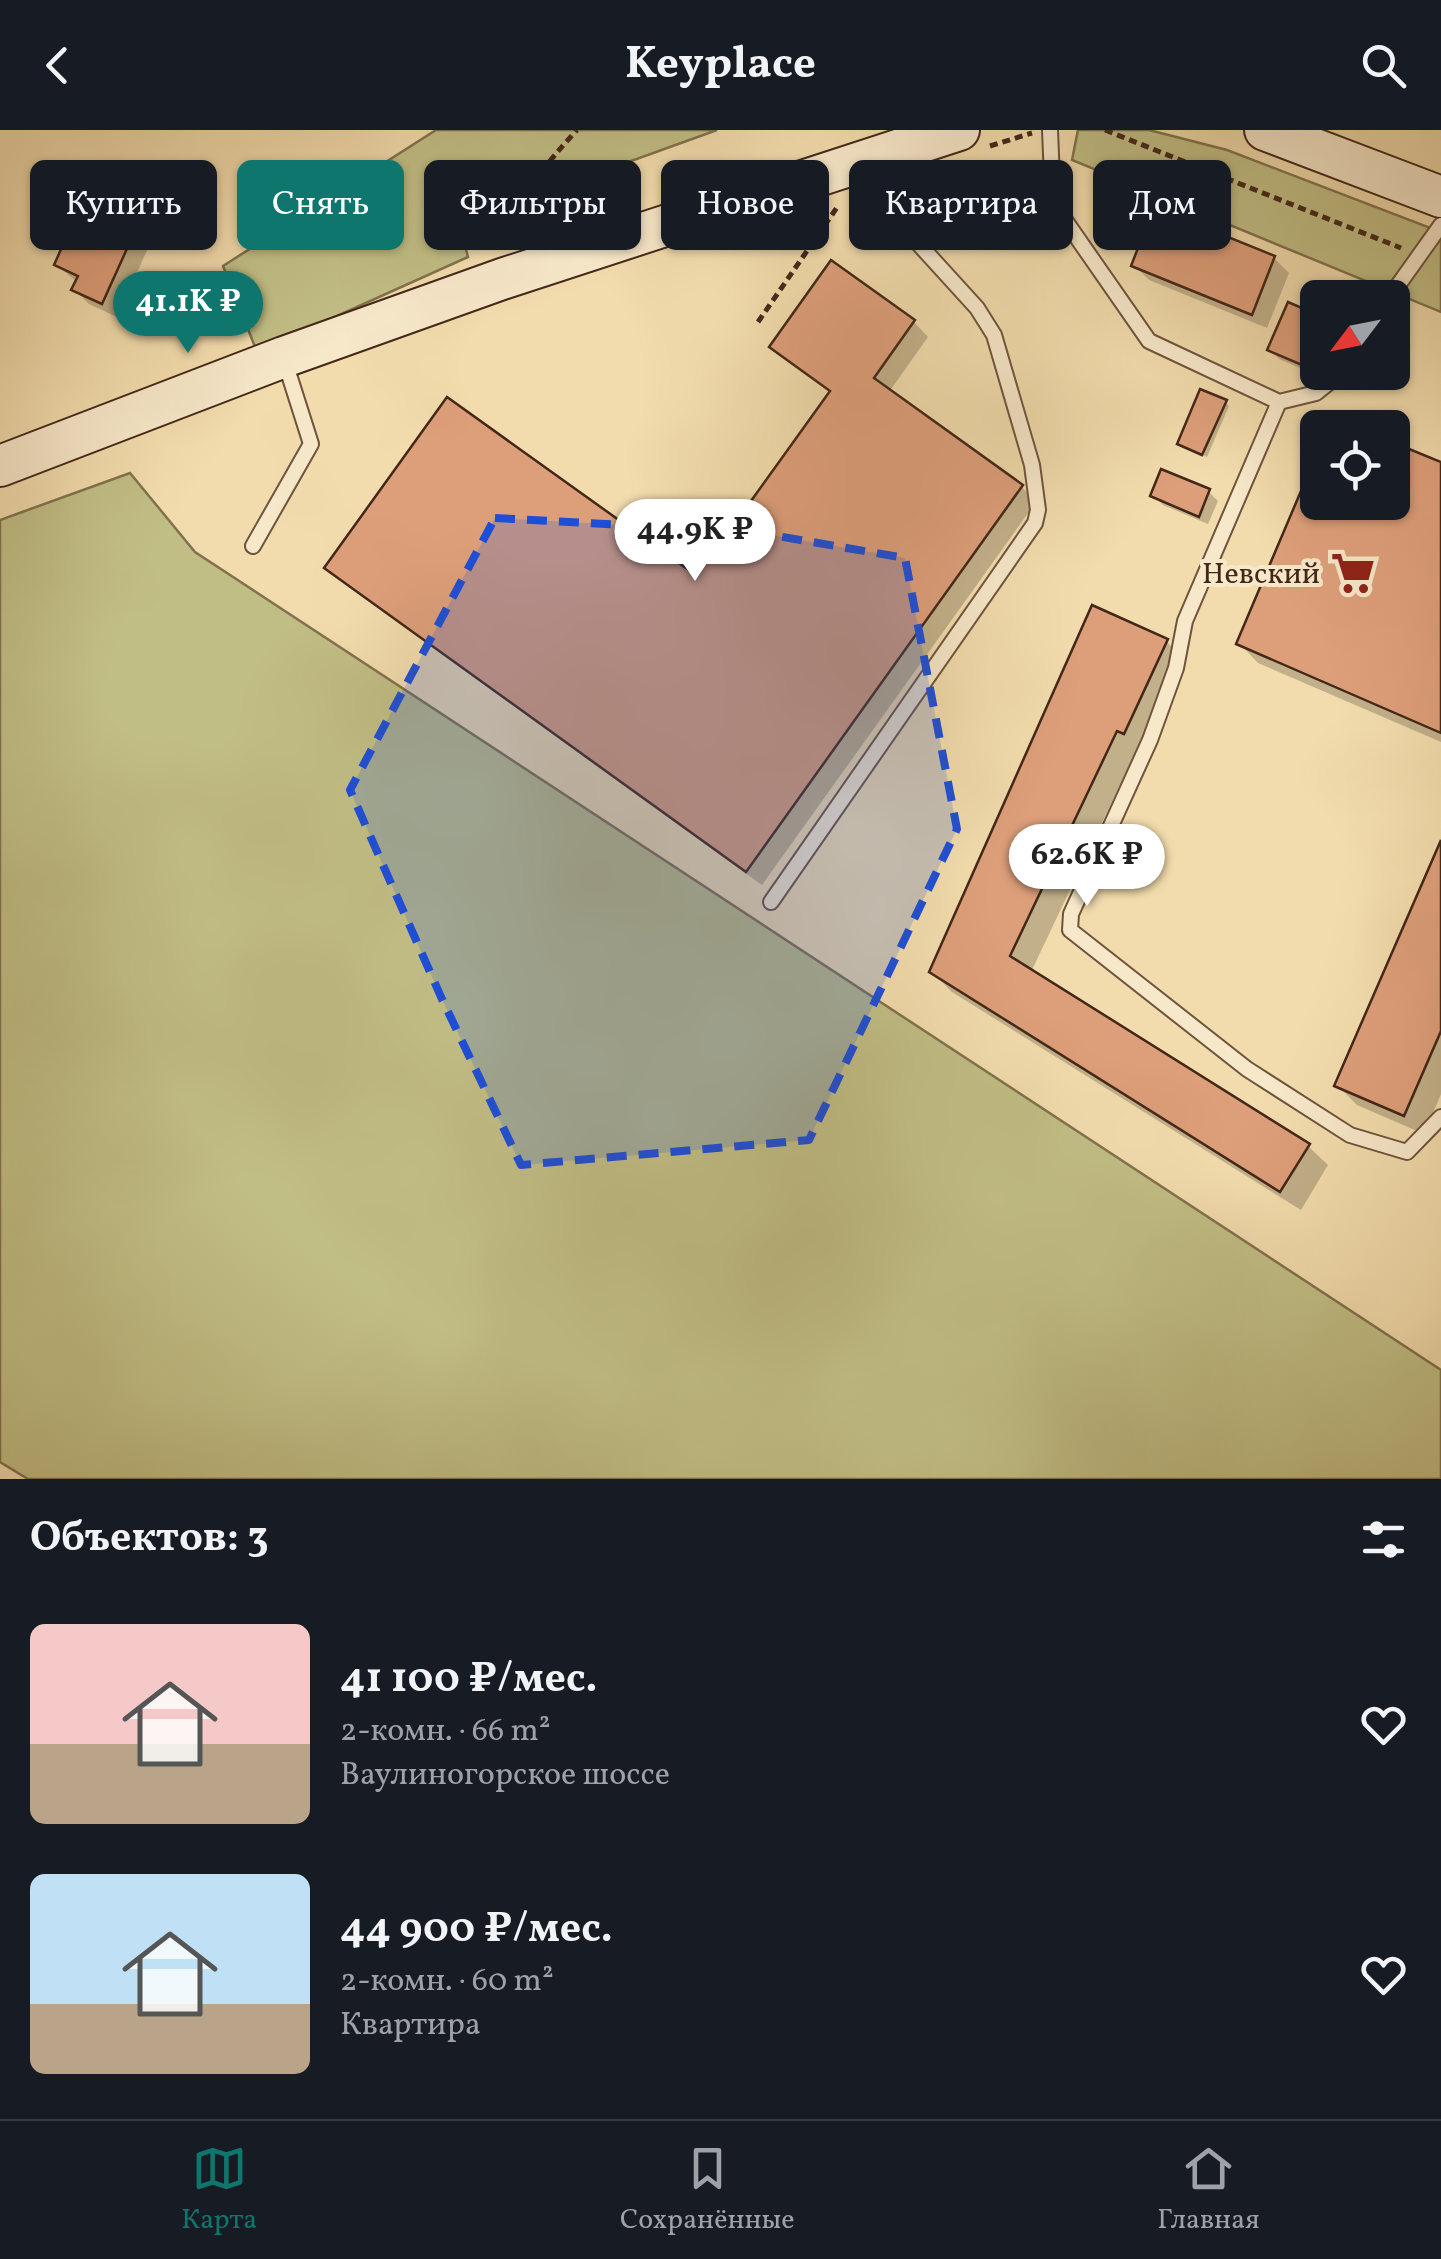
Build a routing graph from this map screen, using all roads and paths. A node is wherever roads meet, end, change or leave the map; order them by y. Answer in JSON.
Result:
{"nodes":[{"id":1,"x":577,"y":130,"type":"edge"},
{"id":2,"x":959,"y":130,"type":"edge"},
{"id":3,"x":1050,"y":130,"type":"edge"},
{"id":4,"x":1105,"y":130,"type":"edge"},
{"id":5,"x":1266,"y":130,"type":"edge"},
{"id":6,"x":882,"y":155,"type":"junction"},
{"id":7,"x":1441,"y":197,"type":"edge"},
{"id":8,"x":1441,"y":225,"type":"edge"},
{"id":9,"x":1419,"y":255,"type":"junction"},
{"id":10,"x":502,"y":279,"type":"junction"},
{"id":11,"x":1401,"y":280,"type":"edge"},
{"id":12,"x":284,"y":357,"type":"junction"},
{"id":13,"x":1321,"y":390,"type":"edge"},
{"id":14,"x":1278,"y":402,"type":"junction"},
{"id":15,"x":0,"y":466,"type":"edge"},
{"id":16,"x":253,"y":546,"type":"dead end"},
{"id":17,"x":771,"y":902,"type":"dead end"},
{"id":18,"x":1441,"y":1117,"type":"edge"}],
"edges":[{"from":1,"to":10,"type":"path"},
{"from":2,"to":6,"type":"street"},
{"from":3,"to":14,"type":"lane"},
{"from":4,"to":9,"type":"path"},
{"from":5,"to":7,"type":"street"},
{"from":6,"to":10,"type":"street"},
{"from":6,"to":17,"type":"lane"},
{"from":8,"to":9,"type":"lane"},
{"from":9,"to":11,"type":"lane"},
{"from":10,"to":12,"type":"street"},
{"from":12,"to":15,"type":"street"},
{"from":12,"to":16,"type":"lane"},
{"from":13,"to":14,"type":"lane"},
{"from":14,"to":18,"type":"lane"}]}
